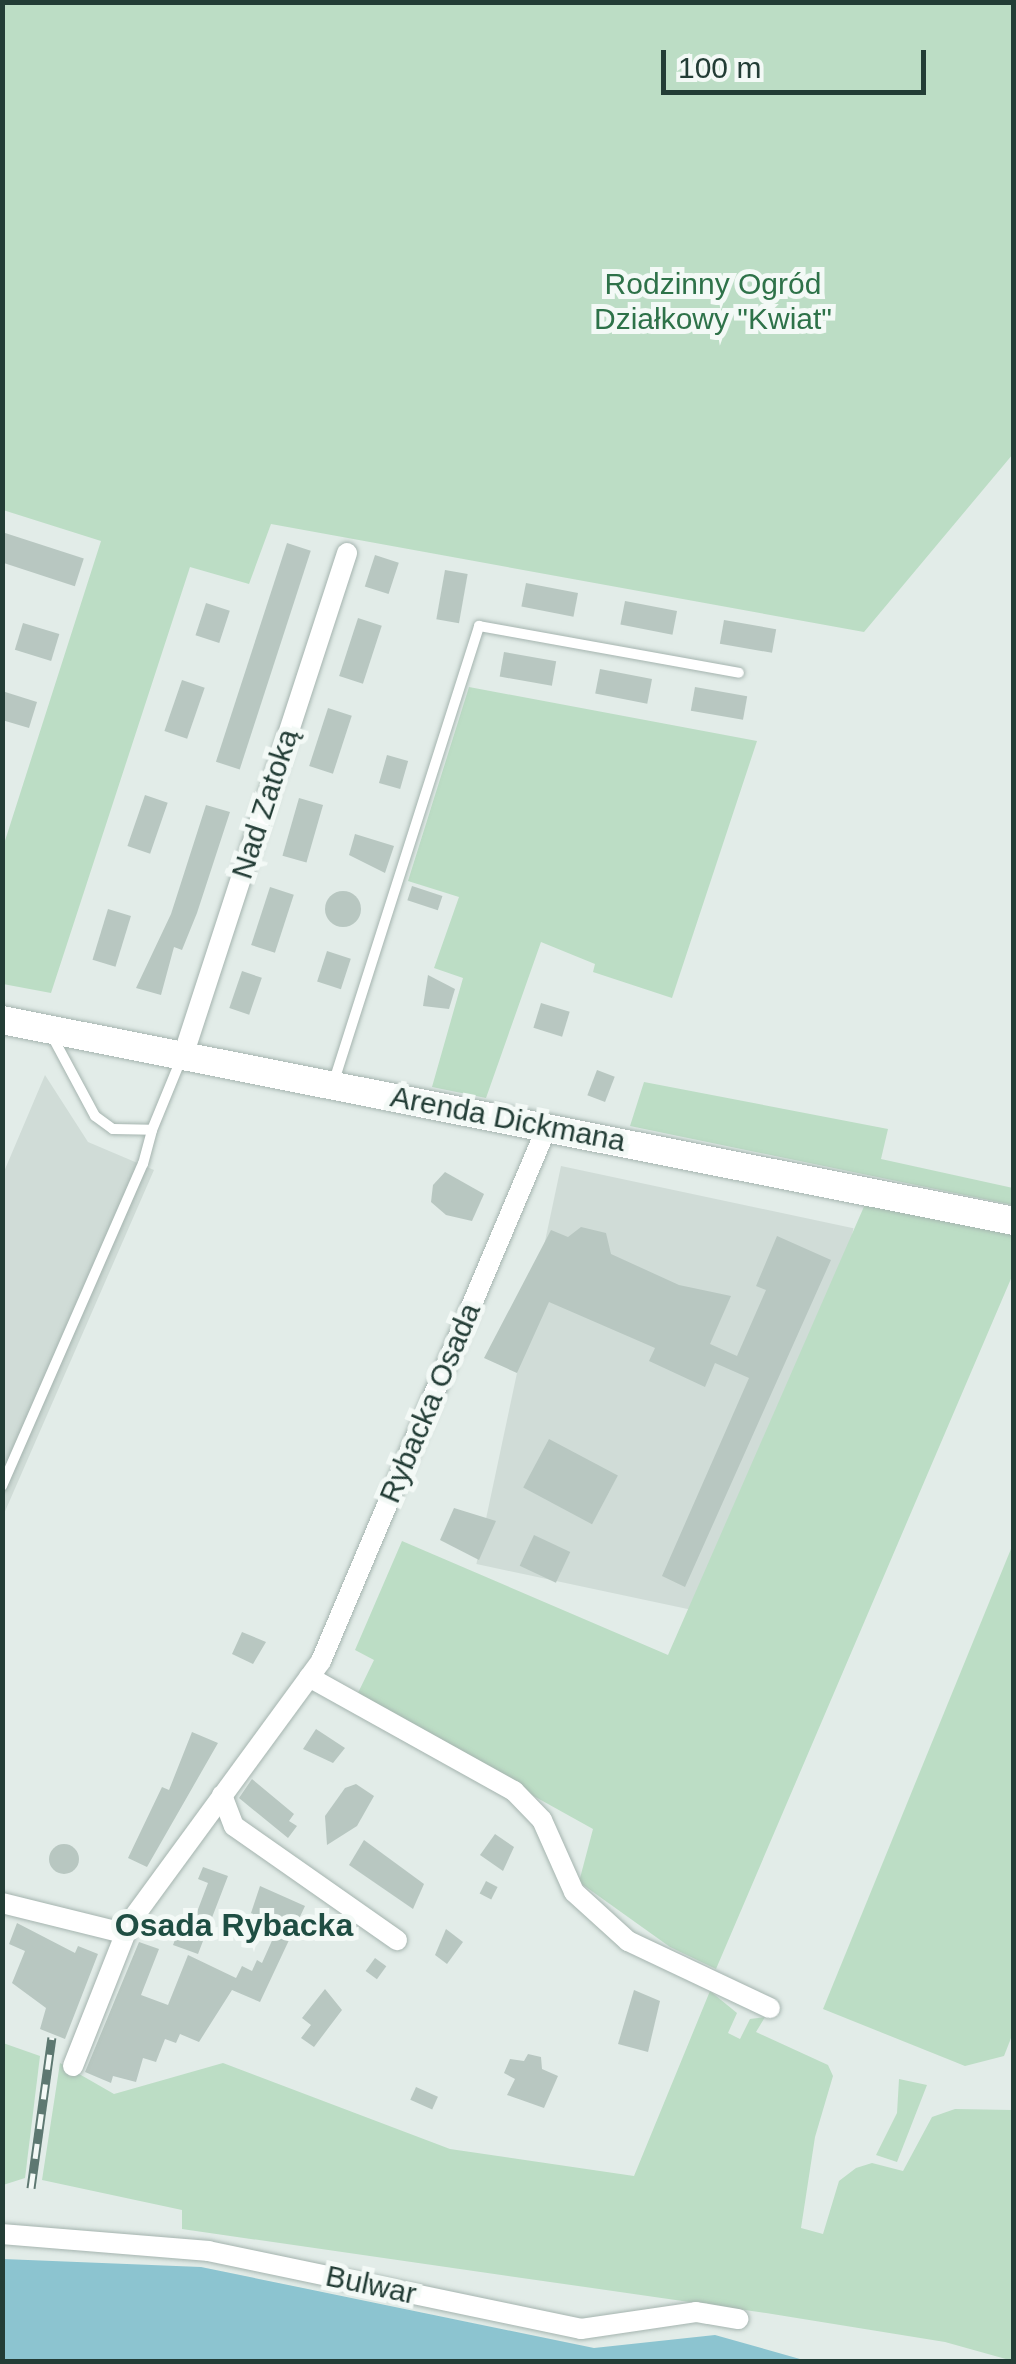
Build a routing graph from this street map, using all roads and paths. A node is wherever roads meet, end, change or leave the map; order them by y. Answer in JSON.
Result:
{"nodes":[{"id":1,"x":348,"y":553,"type":"dead end"},
{"id":2,"x":739,"y":673,"type":"dead end"},
{"id":3,"x":2,"y":1020,"type":"edge"},
{"id":4,"x":50,"y":1028,"type":"junction"},
{"id":5,"x":182,"y":1056,"type":"junction"},
{"id":6,"x":332,"y":1084,"type":"junction"},
{"id":7,"x":547,"y":1127,"type":"junction"},
{"id":8,"x":152,"y":1130,"type":"junction"},
{"id":9,"x":1014,"y":1221,"type":"edge"},
{"id":10,"x":2,"y":1486,"type":"edge"},
{"id":11,"x":308,"y":1677,"type":"junction"},
{"id":12,"x":222,"y":1795,"type":"junction"},
{"id":13,"x":2,"y":1903,"type":"edge"},
{"id":14,"x":123,"y":1933,"type":"junction"},
{"id":15,"x":397,"y":1940,"type":"dead end"},
{"id":16,"x":770,"y":2008,"type":"dead end"},
{"id":17,"x":72,"y":2066,"type":"dead end"},
{"id":18,"x":2,"y":2234,"type":"edge"},
{"id":19,"x":738,"y":2320,"type":"dead end"}],
"edges":[{"from":1,"to":5,"type":"street","name":"Nad Zatoką"},
{"from":2,"to":6,"type":"lane"},
{"from":3,"to":4,"type":"street","name":"Arenda Dickmana"},
{"from":4,"to":5,"type":"street","name":"Arenda Dickmana"},
{"from":4,"to":8,"type":"lane"},
{"from":5,"to":6,"type":"street","name":"Arenda Dickmana"},
{"from":5,"to":8,"type":"lane"},
{"from":6,"to":7,"type":"street","name":"Arenda Dickmana"},
{"from":7,"to":9,"type":"street","name":"Arenda Dickmana"},
{"from":7,"to":11,"type":"street","name":"Rybacka Osada"},
{"from":8,"to":10,"type":"lane"},
{"from":11,"to":12,"type":"street","name":"Rybacka Osada"},
{"from":11,"to":16,"type":"street"},
{"from":12,"to":14,"type":"street","name":"Rybacka Osada"},
{"from":12,"to":15,"type":"street"},
{"from":13,"to":14,"type":"street"},
{"from":14,"to":17,"type":"street","name":"Rybacka Osada"},
{"from":18,"to":19,"type":"street","name":"Bulwar"}]}
